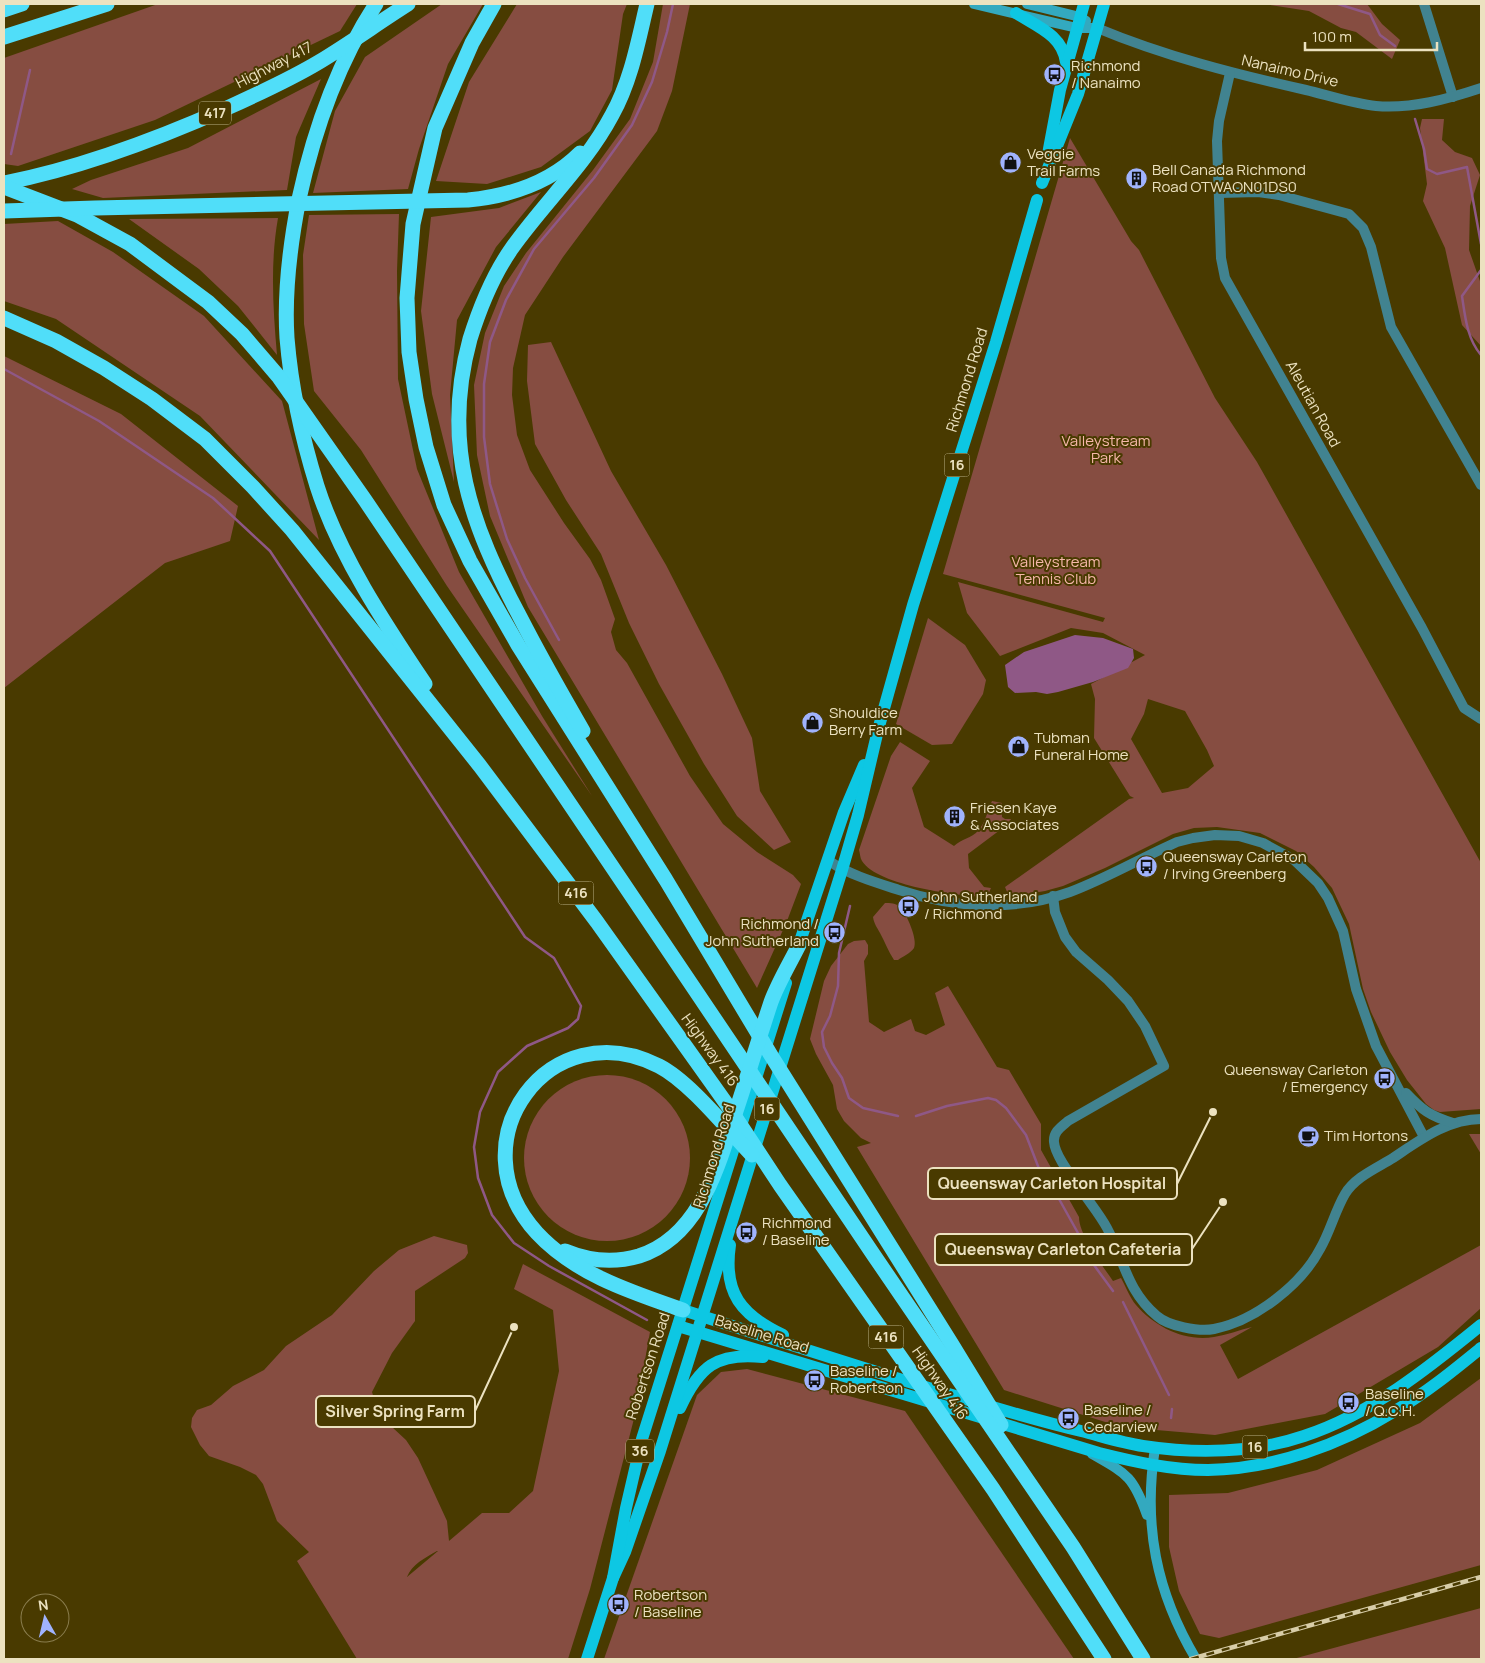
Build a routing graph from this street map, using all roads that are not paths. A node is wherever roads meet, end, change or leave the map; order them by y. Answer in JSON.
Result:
{"nodes":[{"id":1,"x":22,"y":4,"type":"edge"},
{"id":2,"x":91,"y":4,"type":"edge"},
{"id":3,"x":107,"y":4,"type":"edge"},
{"id":4,"x":376,"y":4,"type":"edge"},
{"id":5,"x":408,"y":4,"type":"edge"},
{"id":6,"x":494,"y":4,"type":"edge"},
{"id":7,"x":647,"y":4,"type":"edge"},
{"id":8,"x":974,"y":4,"type":"edge"},
{"id":9,"x":1027,"y":4,"type":"edge"},
{"id":10,"x":1084,"y":4,"type":"edge"},
{"id":11,"x":1104,"y":4,"type":"edge"},
{"id":12,"x":1424,"y":4,"type":"edge"},
{"id":13,"x":4,"y":10,"type":"edge"},
{"id":14,"x":1016,"y":14,"type":"junction"},
{"id":15,"x":1079,"y":22,"type":"junction"},
{"id":16,"x":47,"y":23,"type":"junction"},
{"id":17,"x":1097,"y":28,"type":"junction"},
{"id":18,"x":4,"y":37,"type":"edge"},
{"id":19,"x":1067,"y":65,"type":"junction"},
{"id":20,"x":1230,"y":73,"type":"junction"},
{"id":21,"x":1481,"y":88,"type":"edge"},
{"id":22,"x":1453,"y":97,"type":"junction"},
{"id":23,"x":604,"y":129,"type":"junction"},
{"id":24,"x":1042,"y":183,"type":"junction"},
{"id":25,"x":4,"y":185,"type":"edge"},
{"id":26,"x":1219,"y":193,"type":"junction"},
{"id":27,"x":1037,"y":200,"type":"joint"},
{"id":28,"x":4,"y":211,"type":"edge"},
{"id":29,"x":4,"y":318,"type":"edge"},
{"id":30,"x":1481,"y":485,"type":"edge"},
{"id":31,"x":1481,"y":719,"type":"edge"},
{"id":32,"x":878,"y":730,"type":"junction"},
{"id":33,"x":480,"y":766,"type":"junction"},
{"id":34,"x":829,"y":861,"type":"junction"},
{"id":35,"x":842,"y":870,"type":"junction"},
{"id":36,"x":666,"y":880,"type":"junction"},
{"id":37,"x":1053,"y":896,"type":"junction"},
{"id":38,"x":799,"y":945,"type":"joint"},
{"id":39,"x":1398,"y":1085,"type":"junction"},
{"id":40,"x":1481,"y":1119,"type":"edge"},
{"id":41,"x":1453,"y":1124,"type":"junction"},
{"id":42,"x":1424,"y":1137,"type":"junction"},
{"id":43,"x":723,"y":1165,"type":"junction"},
{"id":44,"x":780,"y":1185,"type":"junction"},
{"id":45,"x":736,"y":1205,"type":"junction"},
{"id":46,"x":548,"y":1243,"type":"junction"},
{"id":47,"x":683,"y":1310,"type":"junction"},
{"id":48,"x":702,"y":1316,"type":"junction"},
{"id":49,"x":1481,"y":1325,"type":"edge"},
{"id":50,"x":678,"y":1326,"type":"junction"},
{"id":51,"x":697,"y":1331,"type":"junction"},
{"id":52,"x":1481,"y":1348,"type":"edge"},
{"id":53,"x":796,"y":1362,"type":"junction"},
{"id":54,"x":861,"y":1367,"type":"junction"},
{"id":55,"x":1080,"y":1448,"type":"junction"},
{"id":56,"x":1155,"y":1448,"type":"junction"},
{"id":57,"x":660,"y":1451,"type":"junction"},
{"id":58,"x":1152,"y":1465,"type":"junction"},
{"id":59,"x":1150,"y":1523,"type":"junction"},
{"id":60,"x":1073,"y":1547,"type":"junction"},
{"id":61,"x":613,"y":1578,"type":"junction"},
{"id":62,"x":587,"y":1659,"type":"edge"},
{"id":63,"x":1104,"y":1659,"type":"edge"},
{"id":64,"x":1143,"y":1659,"type":"edge"},
{"id":65,"x":1196,"y":1659,"type":"edge"}],
"edges":[{"from":1,"to":13,"type":"highway"},
{"from":2,"to":16,"type":"highway"},
{"from":3,"to":16,"type":"highway"},
{"from":4,"to":33,"type":"highway"},
{"from":5,"to":25,"type":"highway","name":"Highway 417","number":"417"},
{"from":6,"to":36,"type":"highway"},
{"from":7,"to":23,"type":"highway"},
{"from":8,"to":14,"type":"main road"},
{"from":9,"to":15,"type":"main road"},
{"from":10,"to":15,"type":"main road","name":"Richmond Road"},
{"from":11,"to":17,"type":"main road","name":"Richmond Road"},
{"from":12,"to":22,"type":"street"},
{"from":14,"to":15,"type":"main road"},
{"from":14,"to":19,"type":"main road"},
{"from":15,"to":17,"type":"main road"},
{"from":15,"to":19,"type":"main road","name":"Richmond Road","number":"16"},
{"from":16,"to":18,"type":"highway"},
{"from":17,"to":20,"type":"street","name":"Nanaimo Drive"},
{"from":17,"to":24,"type":"main road","name":"Richmond Road","number":"16"},
{"from":19,"to":24,"type":"main road","name":"Richmond Road","number":"16"},
{"from":20,"to":22,"type":"street","name":"Nanaimo Drive"},
{"from":20,"to":26,"type":"street","name":"Aleutian Road"},
{"from":21,"to":22,"type":"street","name":"Nanaimo Drive"},
{"from":23,"to":28,"type":"highway"},
{"from":23,"to":36,"type":"highway"},
{"from":24,"to":27,"type":"main road","name":"Richmond Road","number":"16"},
{"from":25,"to":60,"type":"highway"},
{"from":26,"to":30,"type":"street"},
{"from":26,"to":31,"type":"street","name":"Aleutian Road"},
{"from":27,"to":32,"type":"main road","name":"Richmond Road","number":"16"},
{"from":29,"to":33,"type":"highway"},
{"from":32,"to":34,"type":"main road","name":"Richmond Road","number":"16"},
{"from":32,"to":35,"type":"main road","name":"Richmond Road","number":"16"},
{"from":33,"to":44,"type":"highway","name":"Highway 416","number":"416"},
{"from":34,"to":35,"type":"street"},
{"from":34,"to":38,"type":"main road","name":"Richmond Road","number":"16"},
{"from":35,"to":37,"type":"street"},
{"from":35,"to":45,"type":"main road","name":"Richmond Road","number":"16"},
{"from":36,"to":60,"type":"highway"},
{"from":37,"to":39,"type":"street"},
{"from":37,"to":42,"type":"street"},
{"from":38,"to":43,"type":"highway"},
{"from":39,"to":41,"type":"street"},
{"from":39,"to":42,"type":"street"},
{"from":40,"to":41,"type":"street"},
{"from":41,"to":42,"type":"street"},
{"from":43,"to":46,"type":"highway"},
{"from":43,"to":47,"type":"main road","name":"Richmond Road"},
{"from":44,"to":46,"type":"highway"},
{"from":44,"to":63,"type":"highway","name":"Highway 416","number":"416"},
{"from":45,"to":48,"type":"main road","name":"Richmond Road","number":"16"},
{"from":45,"to":54,"type":"main road"},
{"from":46,"to":47,"type":"highway"},
{"from":47,"to":48,"type":"main road","name":"Baseline Road","number":"16"},
{"from":47,"to":50,"type":"main road","name":"Robertson Road"},
{"from":48,"to":51,"type":"main road","name":"Robertson Road","number":"36"},
{"from":48,"to":54,"type":"main road","name":"Baseline Road","number":"16"},
{"from":49,"to":56,"type":"main road","name":"Baseline Road","number":"16"},
{"from":50,"to":51,"type":"main road","name":"Baseline Road","number":"16"},
{"from":50,"to":61,"type":"main road","name":"Robertson Road","number":"36"},
{"from":51,"to":53,"type":"main road","name":"Baseline Road","number":"16"},
{"from":51,"to":57,"type":"main road","name":"Robertson Road","number":"36"},
{"from":52,"to":58,"type":"main road","name":"Baseline Road","number":"16"},
{"from":53,"to":55,"type":"main road","name":"Baseline Road","number":"16"},
{"from":53,"to":57,"type":"main road"},
{"from":54,"to":56,"type":"main road","name":"Baseline Road","number":"16"},
{"from":55,"to":58,"type":"main road","name":"Baseline Road","number":"16"},
{"from":55,"to":59,"type":"main road"},
{"from":56,"to":58,"type":"main road"},
{"from":57,"to":61,"type":"main road","name":"Robertson Road","number":"36"},
{"from":58,"to":59,"type":"main road"},
{"from":59,"to":65,"type":"main road"},
{"from":60,"to":64,"type":"highway"},
{"from":61,"to":62,"type":"main road","name":"Robertson Road","number":"36"}]}
